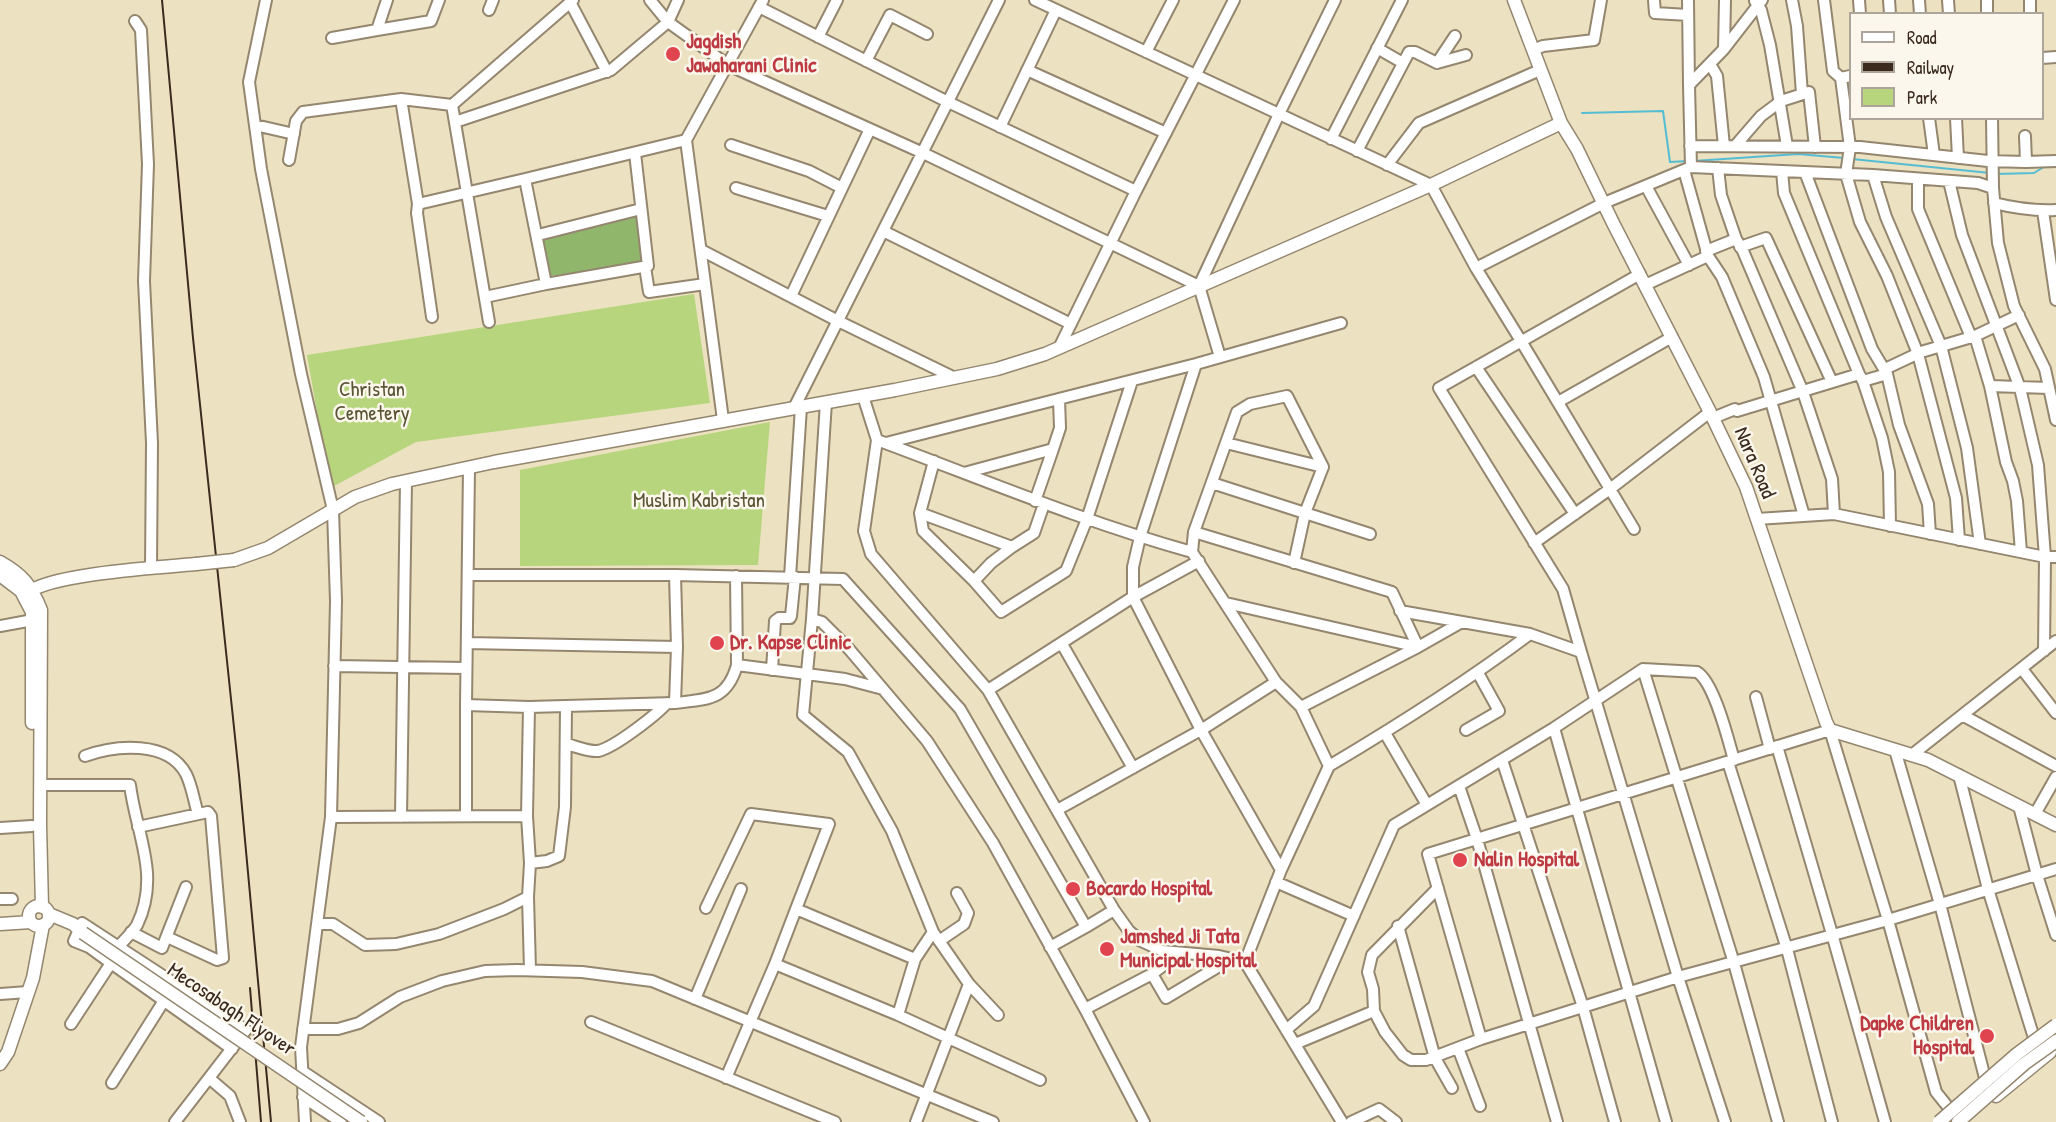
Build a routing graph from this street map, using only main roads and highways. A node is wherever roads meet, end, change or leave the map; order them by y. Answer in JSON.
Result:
{"nodes":[{"id":1,"x":1514,"y":0,"type":"edge"},
{"id":2,"x":1561,"y":123,"type":"junction"},
{"id":3,"x":0,"y":562,"type":"edge"},
{"id":4,"x":0,"y":575,"type":"edge"},
{"id":5,"x":29,"y":592,"type":"junction"},
{"id":6,"x":2056,"y":825,"type":"edge"},
{"id":7,"x":0,"y":917,"type":"edge"},
{"id":8,"x":39,"y":917,"type":"junction"},
{"id":9,"x":0,"y":924,"type":"edge"},
{"id":10,"x":2056,"y":1023,"type":"edge"},
{"id":11,"x":2056,"y":1041,"type":"edge"},
{"id":12,"x":2056,"y":1047,"type":"edge"},
{"id":13,"x":4,"y":1052,"type":"edge"},
{"id":14,"x":0,"y":1064,"type":"edge"},
{"id":15,"x":361,"y":1122,"type":"edge"},
{"id":16,"x":1937,"y":1122,"type":"edge"},
{"id":17,"x":1959,"y":1122,"type":"edge"},
{"id":18,"x":1967,"y":1122,"type":"edge"}],
"edges":[{"from":1,"to":2,"type":"main road","name":"Nara Road"},
{"from":2,"to":5,"type":"main road","bridge":true},
{"from":2,"to":6,"type":"main road","name":"Nara Road"},
{"from":3,"to":5,"type":"main road"},
{"from":4,"to":5,"type":"main road"},
{"from":5,"to":8,"type":"main road"},
{"from":5,"to":8,"type":"main road"},
{"from":7,"to":8,"type":"main road"},
{"from":8,"to":9,"type":"main road"},
{"from":8,"to":13,"type":"main road"},
{"from":8,"to":15,"type":"main road","name":"Mecosabagh Flyover","bridge":true},
{"from":10,"to":16,"type":"main road","bridge":true},
{"from":10,"to":16,"type":"main road"},
{"from":11,"to":17,"type":"main road","bridge":true},
{"from":12,"to":18,"type":"main road"},
{"from":13,"to":14,"type":"main road"}]}
